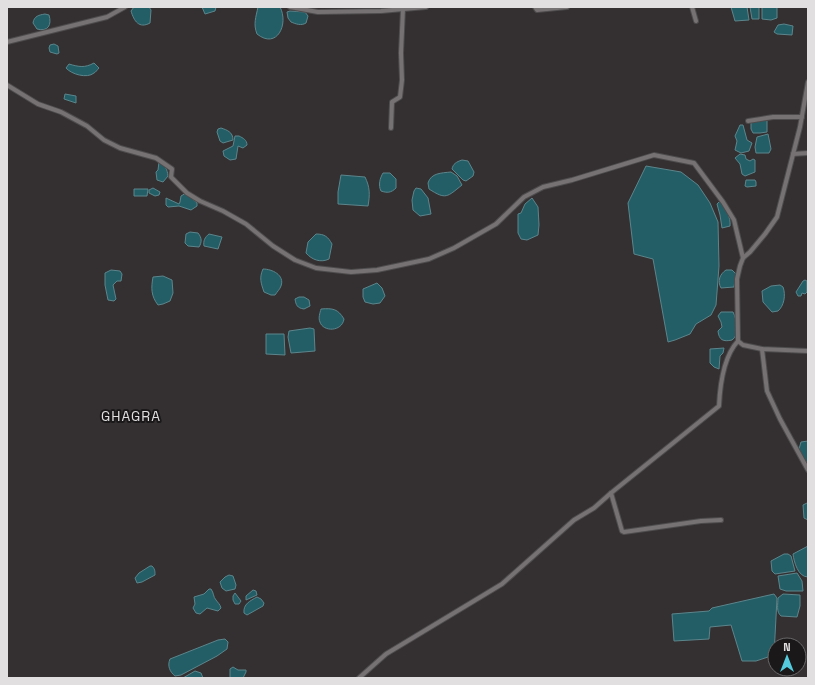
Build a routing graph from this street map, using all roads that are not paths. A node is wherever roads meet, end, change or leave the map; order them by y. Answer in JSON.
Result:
{"nodes":[{"id":1,"x":125,"y":7,"type":"edge"},
{"id":2,"x":290,"y":7,"type":"edge"},
{"id":3,"x":426,"y":7,"type":"edge"},
{"id":4,"x":535,"y":7,"type":"edge"},
{"id":5,"x":567,"y":7,"type":"edge"},
{"id":6,"x":692,"y":7,"type":"edge"},
{"id":7,"x":403,"y":9,"type":"junction"},
{"id":8,"x":696,"y":21,"type":"dead end"},
{"id":9,"x":7,"y":42,"type":"edge"},
{"id":10,"x":808,"y":82,"type":"edge"},
{"id":11,"x":7,"y":84,"type":"edge"},
{"id":12,"x":802,"y":117,"type":"junction"},
{"id":13,"x":748,"y":121,"type":"dead end"},
{"id":14,"x":391,"y":128,"type":"dead end"},
{"id":15,"x":808,"y":153,"type":"edge"},
{"id":16,"x":793,"y":154,"type":"junction"},
{"id":17,"x":742,"y":258,"type":"junction"},
{"id":18,"x":738,"y":341,"type":"junction"},
{"id":19,"x":762,"y":349,"type":"junction"},
{"id":20,"x":808,"y":351,"type":"edge"},
{"id":21,"x":808,"y":470,"type":"edge"},
{"id":22,"x":611,"y":493,"type":"junction"},
{"id":23,"x":721,"y":520,"type":"dead end"},
{"id":24,"x":360,"y":678,"type":"edge"}],
"edges":[{"from":1,"to":9,"type":"street"},
{"from":2,"to":7,"type":"street"},
{"from":3,"to":7,"type":"street"},
{"from":4,"to":5,"type":"street"},
{"from":6,"to":8,"type":"street"},
{"from":7,"to":14,"type":"street"},
{"from":10,"to":12,"type":"street"},
{"from":11,"to":17,"type":"street"},
{"from":12,"to":13,"type":"street"},
{"from":12,"to":16,"type":"street"},
{"from":15,"to":16,"type":"street"},
{"from":16,"to":17,"type":"street"},
{"from":17,"to":18,"type":"street"},
{"from":18,"to":19,"type":"street"},
{"from":18,"to":22,"type":"street"},
{"from":19,"to":20,"type":"street"},
{"from":19,"to":21,"type":"street"},
{"from":22,"to":23,"type":"street"},
{"from":22,"to":24,"type":"street"}]}
